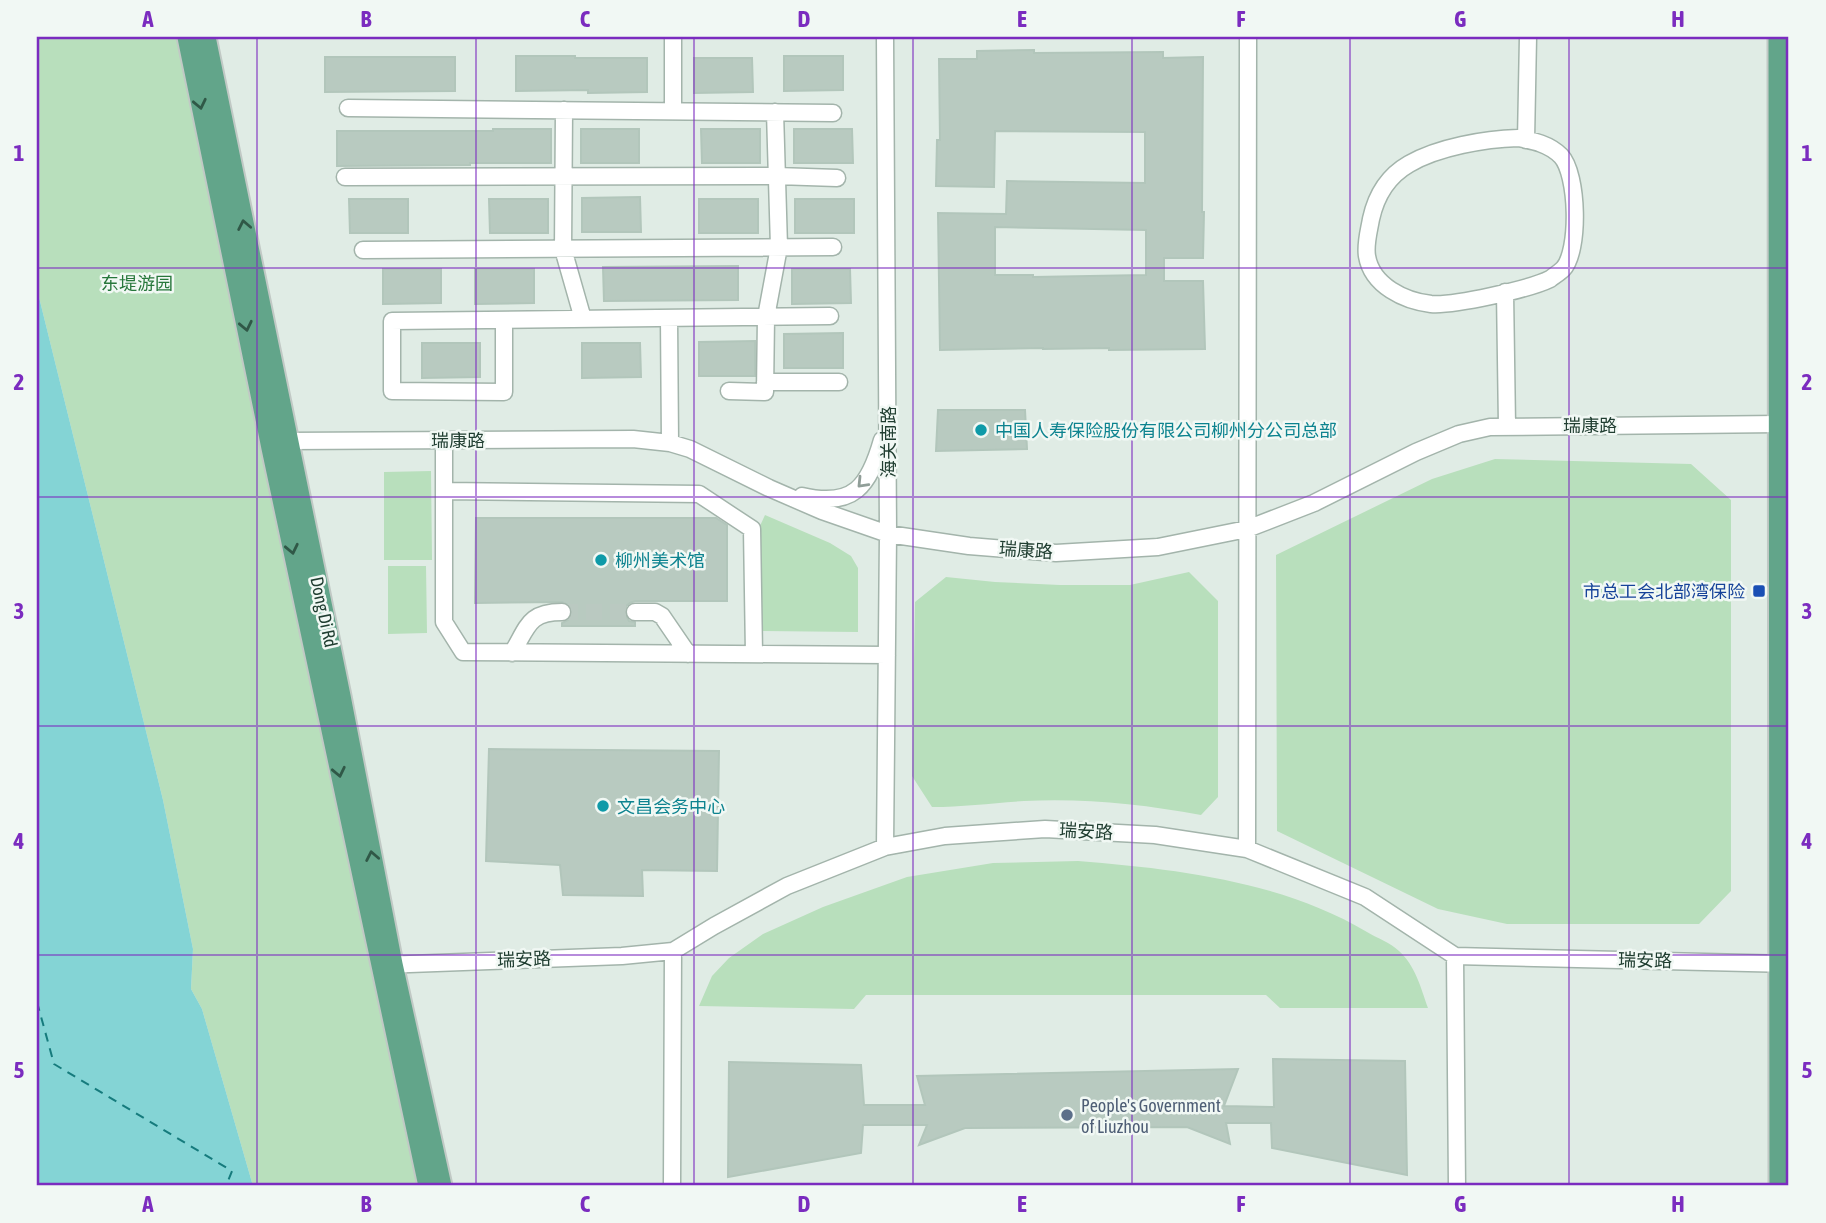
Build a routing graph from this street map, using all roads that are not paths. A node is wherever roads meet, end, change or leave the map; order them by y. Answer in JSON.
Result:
{"nodes":[{"id":1,"x":187,"y":37,"type":"edge"},
{"id":2,"x":206,"y":37,"type":"edge"},
{"id":3,"x":673,"y":37,"type":"edge"},
{"id":4,"x":886,"y":37,"type":"edge"},
{"id":5,"x":1248,"y":37,"type":"edge"},
{"id":6,"x":1528,"y":37,"type":"edge"},
{"id":7,"x":1778,"y":37,"type":"edge"},
{"id":8,"x":348,"y":108,"type":"dead end"},
{"id":9,"x":564,"y":110,"type":"junction"},
{"id":10,"x":674,"y":111,"type":"junction"},
{"id":11,"x":775,"y":112,"type":"junction"},
{"id":12,"x":833,"y":113,"type":"dead end"},
{"id":13,"x":1526,"y":140,"type":"junction"},
{"id":14,"x":777,"y":176,"type":"junction"},
{"id":15,"x":345,"y":177,"type":"dead end"},
{"id":16,"x":563,"y":177,"type":"junction"},
{"id":17,"x":837,"y":178,"type":"dead end"},
{"id":18,"x":779,"y":247,"type":"junction"},
{"id":19,"x":833,"y":247,"type":"dead end"},
{"id":20,"x":563,"y":249,"type":"junction"},
{"id":21,"x":363,"y":250,"type":"dead end"},
{"id":22,"x":1505,"y":292,"type":"junction"},
{"id":23,"x":830,"y":316,"type":"dead end"},
{"id":24,"x":766,"y":317,"type":"junction"},
{"id":25,"x":669,"y":318,"type":"junction"},
{"id":26,"x":583,"y":319,"type":"junction"},
{"id":27,"x":504,"y":320,"type":"junction"},
{"id":28,"x":765,"y":382,"type":"junction"},
{"id":29,"x":839,"y":382,"type":"dead end"},
{"id":30,"x":729,"y":391,"type":"dead end"},
{"id":31,"x":888,"y":421,"type":"junction"},
{"id":32,"x":1779,"y":424,"type":"junction"},
{"id":33,"x":1507,"y":426,"type":"junction"},
{"id":34,"x":444,"y":440,"type":"junction"},
{"id":35,"x":670,"y":443,"type":"junction"},
{"id":36,"x":280,"y":444,"type":"junction"},
{"id":37,"x":769,"y":488,"type":"junction"},
{"id":38,"x":444,"y":491,"type":"junction"},
{"id":39,"x":1247,"y":529,"type":"junction"},
{"id":40,"x":888,"y":534,"type":"junction"},
{"id":41,"x":562,"y":612,"type":"tunnel mouth"},
{"id":42,"x":635,"y":612,"type":"tunnel mouth"},
{"id":43,"x":512,"y":653,"type":"junction"},
{"id":44,"x":688,"y":654,"type":"junction"},
{"id":45,"x":754,"y":654,"type":"junction"},
{"id":46,"x":887,"y":655,"type":"junction"},
{"id":47,"x":885,"y":847,"type":"junction"},
{"id":48,"x":1247,"y":849,"type":"junction"},
{"id":49,"x":673,"y":951,"type":"junction"},
{"id":50,"x":1455,"y":957,"type":"junction"},
{"id":51,"x":1784,"y":963,"type":"edge"},
{"id":52,"x":387,"y":964,"type":"junction"},
{"id":53,"x":428,"y":1186,"type":"edge"},
{"id":54,"x":442,"y":1186,"type":"edge"},
{"id":55,"x":672,"y":1186,"type":"edge"},
{"id":56,"x":1457,"y":1186,"type":"edge"},
{"id":57,"x":1779,"y":1186,"type":"edge"}],
"edges":[{"from":1,"to":36,"type":"main road","one_way":true},
{"from":36,"to":2,"type":"main road","one_way":true},
{"from":3,"to":10,"type":"street"},
{"from":4,"to":31,"type":"street","name":"海关南路"},
{"from":5,"to":39,"type":"street"},
{"from":6,"to":13,"type":"street"},
{"from":7,"to":32,"type":"main road"},
{"from":8,"to":9,"type":"street"},
{"from":9,"to":10,"type":"street"},
{"from":9,"to":16,"type":"street"},
{"from":10,"to":11,"type":"street"},
{"from":11,"to":12,"type":"street"},
{"from":11,"to":14,"type":"street"},
{"from":13,"to":22,"type":"street"},
{"from":13,"to":22,"type":"street"},
{"from":14,"to":16,"type":"street"},
{"from":14,"to":17,"type":"street"},
{"from":14,"to":18,"type":"street"},
{"from":15,"to":16,"type":"street"},
{"from":16,"to":20,"type":"street"},
{"from":18,"to":19,"type":"street"},
{"from":18,"to":20,"type":"street"},
{"from":18,"to":24,"type":"street"},
{"from":20,"to":21,"type":"street"},
{"from":20,"to":26,"type":"street"},
{"from":22,"to":33,"type":"street"},
{"from":23,"to":24,"type":"street"},
{"from":24,"to":25,"type":"street"},
{"from":24,"to":28,"type":"street"},
{"from":25,"to":26,"type":"street"},
{"from":25,"to":35,"type":"street"},
{"from":26,"to":27,"type":"street"},
{"from":27,"to":27,"type":"street"},
{"from":28,"to":29,"type":"street"},
{"from":28,"to":30,"type":"street"},
{"from":31,"to":37,"type":"street","one_way":true},
{"from":31,"to":40,"type":"street","name":"海关南路"},
{"from":32,"to":33,"type":"street","name":"瑞康路"},
{"from":32,"to":51,"type":"main road"},
{"from":33,"to":39,"type":"street","name":"瑞康路"},
{"from":34,"to":35,"type":"street","name":"瑞康路"},
{"from":34,"to":36,"type":"street","name":"瑞康路"},
{"from":34,"to":38,"type":"street"},
{"from":35,"to":37,"type":"street","name":"瑞康路"},
{"from":36,"to":52,"type":"main road"},
{"from":37,"to":40,"type":"street","name":"瑞康路"},
{"from":38,"to":43,"type":"street"},
{"from":38,"to":45,"type":"street"},
{"from":39,"to":40,"type":"street","name":"瑞康路"},
{"from":39,"to":48,"type":"street"},
{"from":40,"to":46,"type":"street","name":"海关南路"},
{"from":41,"to":43,"type":"street"},
{"from":42,"to":44,"type":"street"},
{"from":43,"to":44,"type":"street"},
{"from":44,"to":45,"type":"street"},
{"from":45,"to":46,"type":"street"},
{"from":46,"to":47,"type":"street","name":"海关南路"},
{"from":47,"to":48,"type":"street","name":"瑞安路"},
{"from":47,"to":49,"type":"street","name":"瑞安路"},
{"from":48,"to":50,"type":"street","name":"瑞安路"},
{"from":49,"to":52,"type":"street","name":"瑞安路"},
{"from":49,"to":55,"type":"street"},
{"from":50,"to":51,"type":"street","name":"瑞安路"},
{"from":50,"to":56,"type":"street"},
{"from":51,"to":57,"type":"main road"},
{"from":52,"to":53,"type":"main road"},
{"from":52,"to":54,"type":"main road"}]}
